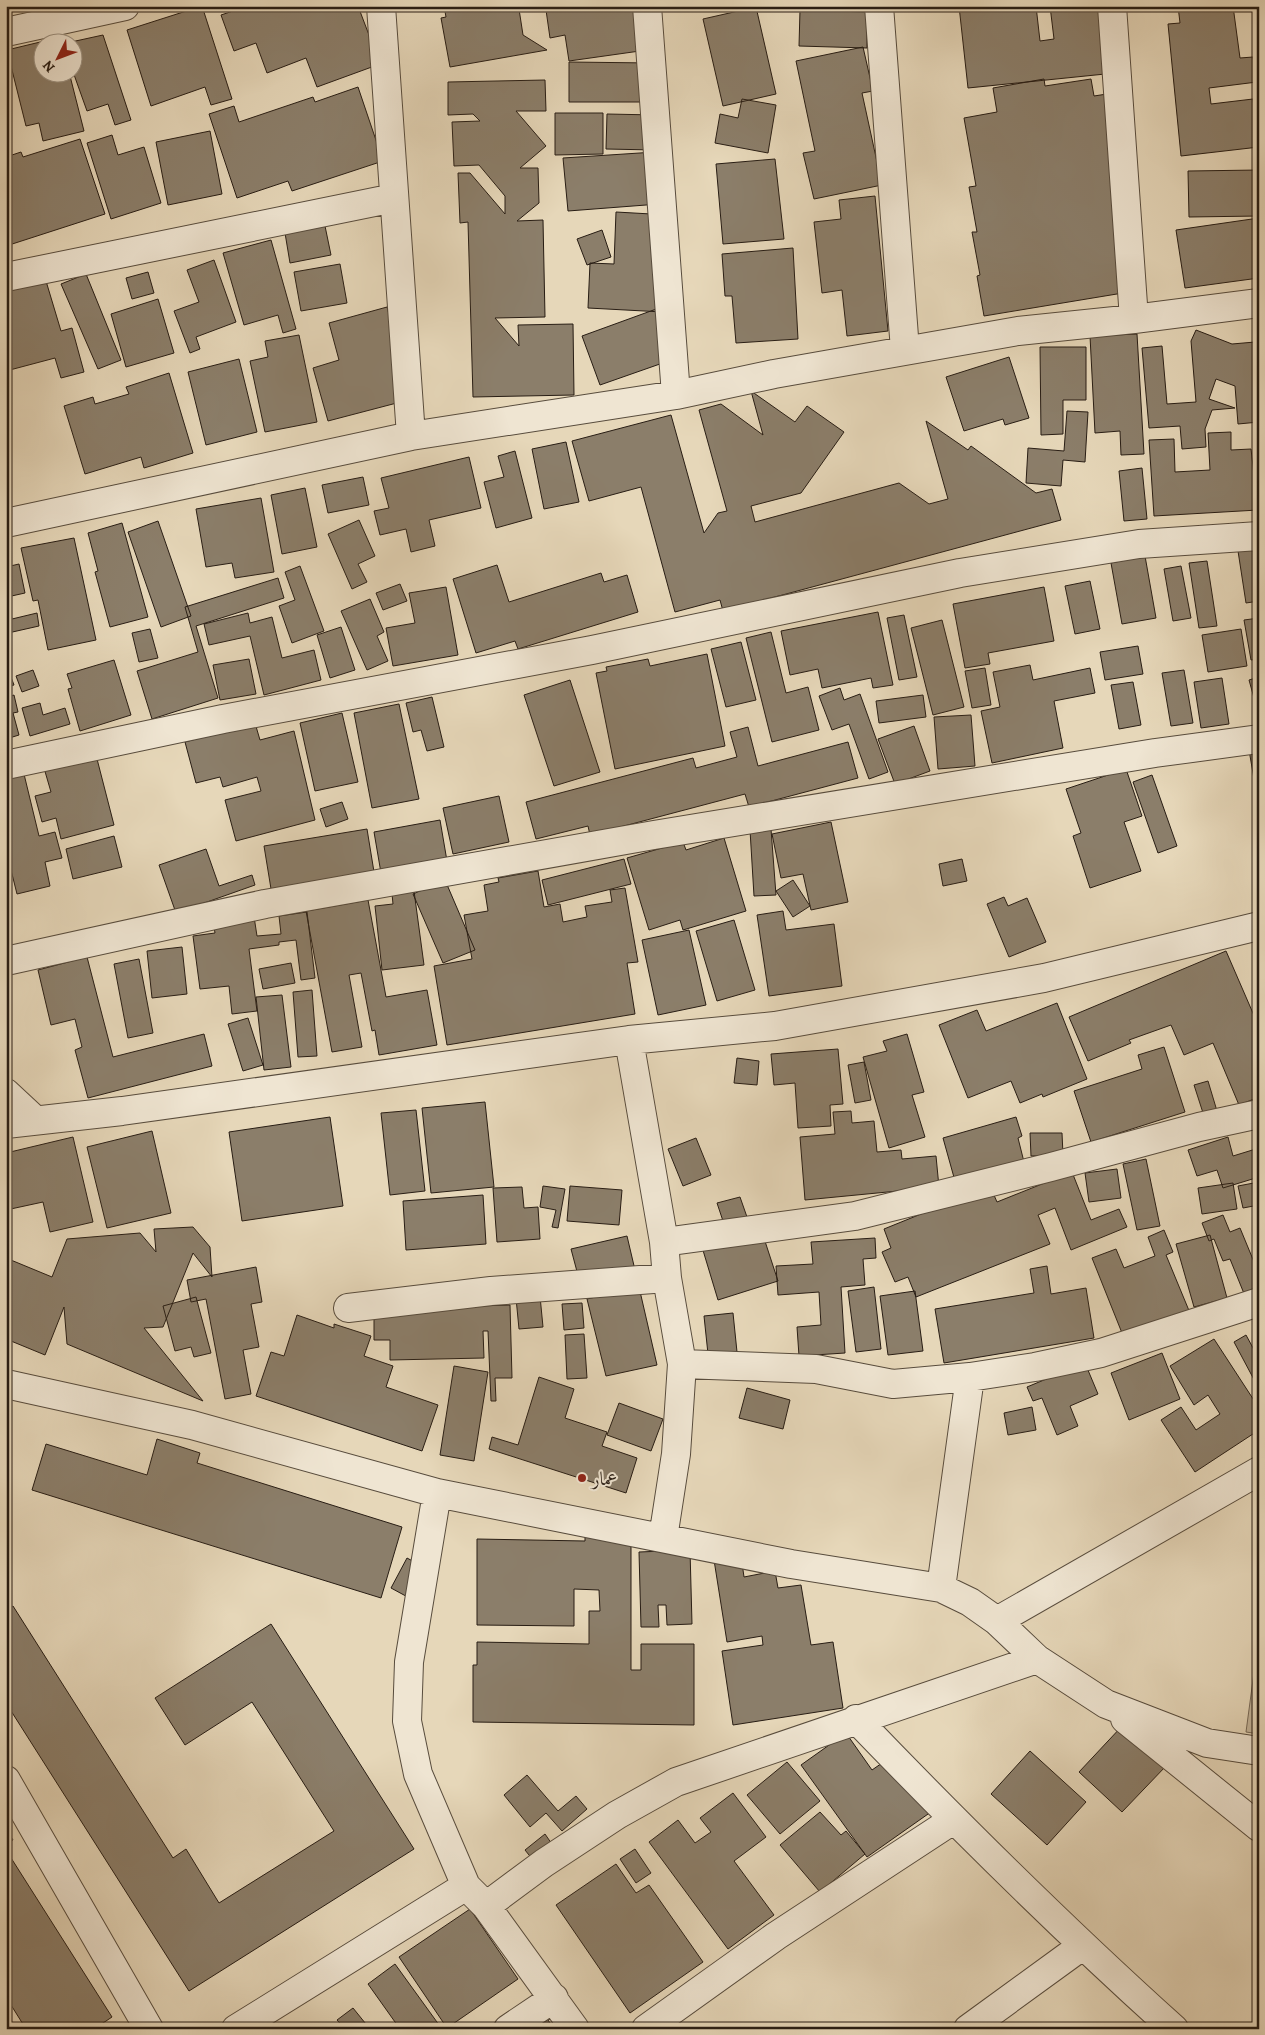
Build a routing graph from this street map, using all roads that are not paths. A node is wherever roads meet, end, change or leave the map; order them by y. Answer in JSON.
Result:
{"nodes":[{"id":1,"x":125,"y":6,"type":"edge"},
{"id":2,"x":381,"y":6,"type":"edge"},
{"id":3,"x":647,"y":6,"type":"edge"},
{"id":4,"x":879,"y":6,"type":"edge"},
{"id":5,"x":1112,"y":6,"type":"edge"},
{"id":6,"x":6,"y":32,"type":"edge"},
{"id":7,"x":394,"y":198,"type":"junction"},
{"id":8,"x":6,"y":277,"type":"edge"},
{"id":9,"x":1259,"y":303,"type":"edge"},
{"id":10,"x":1134,"y":319,"type":"junction"},
{"id":11,"x":905,"y":350,"type":"junction"},
{"id":12,"x":676,"y":395,"type":"junction"},
{"id":13,"x":411,"y":436,"type":"junction"},
{"id":14,"x":6,"y":523,"type":"edge"},
{"id":15,"x":1259,"y":536,"type":"edge"},
{"id":16,"x":1259,"y":740,"type":"edge"},
{"id":17,"x":6,"y":765,"type":"edge"},
{"id":18,"x":1259,"y":926,"type":"edge"},
{"id":19,"x":6,"y":961,"type":"edge"},
{"id":20,"x":629,"y":1040,"type":"junction"},
{"id":21,"x":6,"y":1093,"type":"edge"},
{"id":22,"x":1259,"y":1114,"type":"edge"},
{"id":23,"x":35,"y":1120,"type":"junction"},
{"id":24,"x":6,"y":1124,"type":"edge"},
{"id":25,"x":664,"y":1242,"type":"junction"},
{"id":26,"x":667,"y":1278,"type":"junction"},
{"id":27,"x":1259,"y":1302,"type":"edge"},
{"id":28,"x":348,"y":1308,"type":"dead end"},
{"id":29,"x":682,"y":1364,"type":"junction"},
{"id":30,"x":970,"y":1377,"type":"junction"},
{"id":31,"x":6,"y":1384,"type":"edge"},
{"id":32,"x":1259,"y":1471,"type":"edge"},
{"id":33,"x":437,"y":1493,"type":"junction"},
{"id":34,"x":663,"y":1538,"type":"junction"},
{"id":35,"x":941,"y":1588,"type":"junction"},
{"id":36,"x":997,"y":1620,"type":"junction"},
{"id":37,"x":1037,"y":1659,"type":"junction"},
{"id":38,"x":1106,"y":1704,"type":"junction"},
{"id":39,"x":856,"y":1719,"type":"junction"},
{"id":40,"x":1259,"y":1751,"type":"edge"},
{"id":41,"x":6,"y":1780,"type":"edge"},
{"id":42,"x":953,"y":1820,"type":"junction"},
{"id":43,"x":1259,"y":1827,"type":"edge"},
{"id":44,"x":466,"y":1886,"type":"junction"},
{"id":45,"x":486,"y":1906,"type":"junction"},
{"id":46,"x":1082,"y":1946,"type":"junction"},
{"id":47,"x":554,"y":1998,"type":"junction"},
{"id":48,"x":145,"y":2027,"type":"edge"},
{"id":49,"x":236,"y":2029,"type":"edge"},
{"id":50,"x":508,"y":2029,"type":"edge"},
{"id":51,"x":575,"y":2029,"type":"edge"},
{"id":52,"x":646,"y":2029,"type":"edge"},
{"id":53,"x":968,"y":2029,"type":"edge"},
{"id":54,"x":1174,"y":2029,"type":"edge"}],
"edges":[{"from":1,"to":6,"type":"street"},
{"from":2,"to":7,"type":"street"},
{"from":3,"to":12,"type":"street"},
{"from":4,"to":11,"type":"street"},
{"from":5,"to":10,"type":"street"},
{"from":7,"to":8,"type":"street"},
{"from":7,"to":13,"type":"street"},
{"from":9,"to":10,"type":"street"},
{"from":10,"to":11,"type":"street"},
{"from":11,"to":12,"type":"street"},
{"from":12,"to":13,"type":"street"},
{"from":13,"to":14,"type":"street"},
{"from":15,"to":17,"type":"street"},
{"from":16,"to":19,"type":"street"},
{"from":18,"to":20,"type":"street"},
{"from":20,"to":23,"type":"street"},
{"from":20,"to":25,"type":"street"},
{"from":21,"to":23,"type":"street"},
{"from":22,"to":25,"type":"street"},
{"from":23,"to":24,"type":"street"},
{"from":25,"to":26,"type":"street"},
{"from":26,"to":28,"type":"street"},
{"from":26,"to":29,"type":"street"},
{"from":27,"to":30,"type":"street"},
{"from":29,"to":30,"type":"street"},
{"from":29,"to":34,"type":"street"},
{"from":30,"to":35,"type":"street"},
{"from":31,"to":33,"type":"street"},
{"from":32,"to":36,"type":"street"},
{"from":33,"to":34,"type":"street"},
{"from":33,"to":44,"type":"street"},
{"from":34,"to":35,"type":"street"},
{"from":35,"to":36,"type":"street"},
{"from":36,"to":37,"type":"street"},
{"from":37,"to":38,"type":"street"},
{"from":37,"to":39,"type":"street"},
{"from":38,"to":40,"type":"street"},
{"from":38,"to":43,"type":"street"},
{"from":39,"to":42,"type":"street"},
{"from":39,"to":45,"type":"street"},
{"from":41,"to":48,"type":"street"},
{"from":42,"to":46,"type":"street"},
{"from":42,"to":52,"type":"street"},
{"from":44,"to":45,"type":"street"},
{"from":44,"to":49,"type":"street"},
{"from":45,"to":47,"type":"street"},
{"from":46,"to":53,"type":"street"},
{"from":46,"to":54,"type":"street"},
{"from":47,"to":50,"type":"street"},
{"from":47,"to":51,"type":"street"}]}
